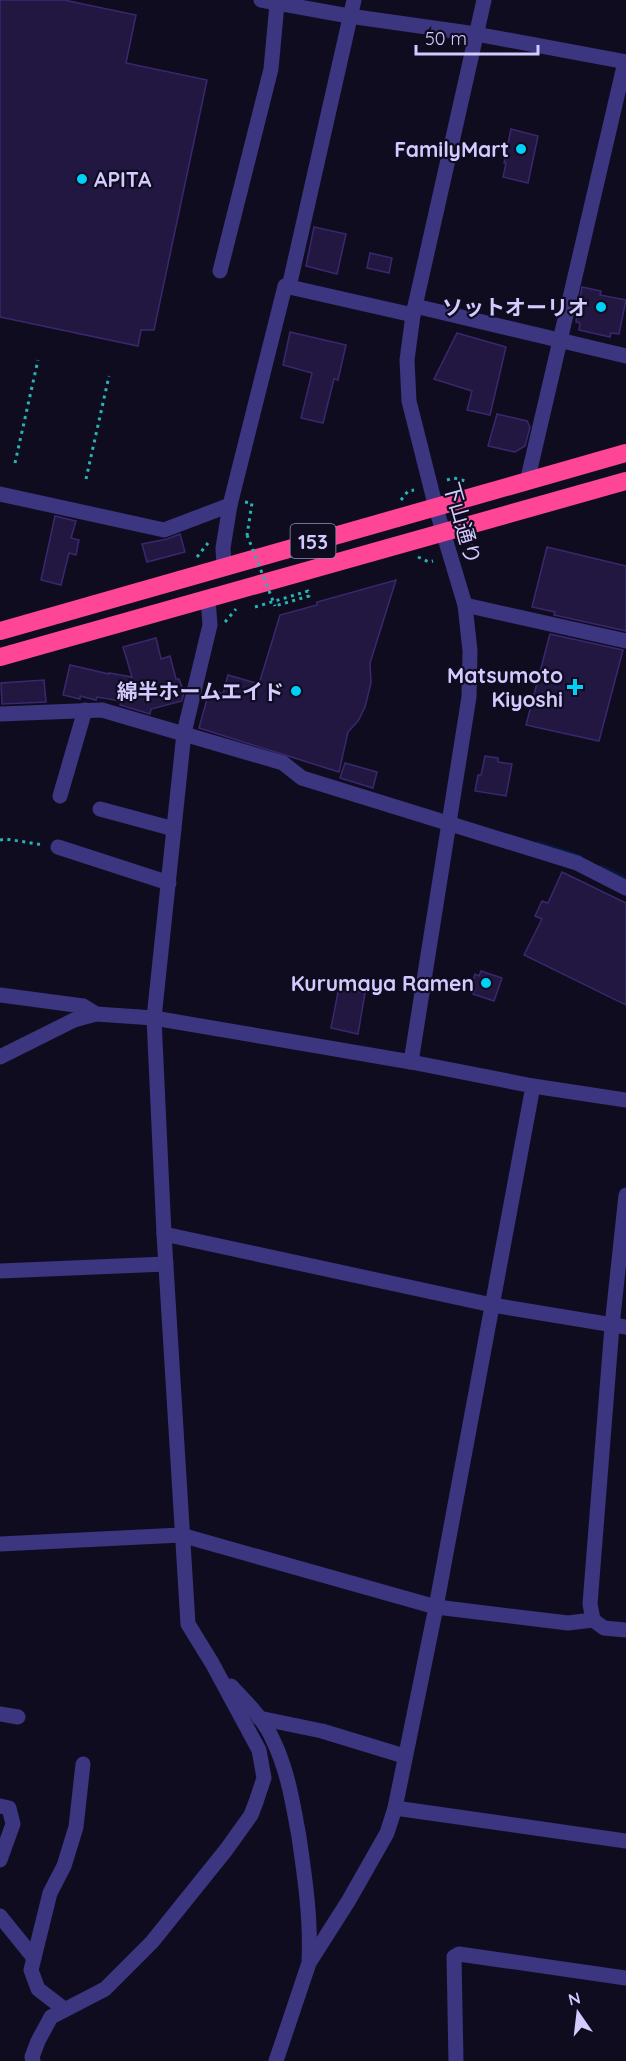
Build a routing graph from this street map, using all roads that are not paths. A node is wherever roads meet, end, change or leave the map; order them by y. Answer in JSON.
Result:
{"nodes":[{"id":1,"x":354,"y":0,"type":"edge"},
{"id":2,"x":484,"y":0,"type":"edge"},
{"id":3,"x":269,"y":2,"type":"edge"},
{"id":4,"x":349,"y":16,"type":"junction"},
{"id":5,"x":476,"y":34,"type":"junction"},
{"id":6,"x":626,"y":62,"type":"edge"},
{"id":7,"x":220,"y":271,"type":"dead end"},
{"id":8,"x":290,"y":287,"type":"junction"},
{"id":9,"x":414,"y":311,"type":"junction"},
{"id":10,"x":560,"y":341,"type":"junction"},
{"id":11,"x":626,"y":357,"type":"edge"},
{"id":12,"x":626,"y":453,"type":"edge"},
{"id":13,"x":626,"y":481,"type":"edge"},
{"id":14,"x":527,"y":482,"type":"junction"},
{"id":15,"x":0,"y":494,"type":"edge"},
{"id":16,"x":436,"y":508,"type":"junction"},
{"id":17,"x":237,"y":509,"type":"junction"},
{"id":18,"x":444,"y":534,"type":"junction"},
{"id":19,"x":224,"y":566,"type":"junction"},
{"id":20,"x":208,"y":599,"type":"junction"},
{"id":21,"x":465,"y":605,"type":"junction"},
{"id":22,"x":0,"y":631,"type":"edge"},
{"id":23,"x":626,"y":641,"type":"edge"},
{"id":24,"x":0,"y":657,"type":"edge"},
{"id":25,"x":85,"y":710,"type":"junction"},
{"id":26,"x":0,"y":714,"type":"edge"},
{"id":27,"x":184,"y":733,"type":"junction"},
{"id":28,"x":60,"y":796,"type":"dead end"},
{"id":29,"x":99,"y":809,"type":"dead end"},
{"id":30,"x":449,"y":823,"type":"junction"},
{"id":31,"x":174,"y":829,"type":"junction"},
{"id":32,"x":58,"y":847,"type":"road end"},
{"id":33,"x":168,"y":883,"type":"junction"},
{"id":34,"x":626,"y":888,"type":"edge"},
{"id":35,"x":0,"y":994,"type":"edge"},
{"id":36,"x":96,"y":1014,"type":"junction"},
{"id":37,"x":154,"y":1018,"type":"junction"},
{"id":38,"x":0,"y":1057,"type":"edge"},
{"id":39,"x":411,"y":1062,"type":"junction"},
{"id":40,"x":533,"y":1086,"type":"junction"},
{"id":41,"x":626,"y":1100,"type":"edge"},
{"id":42,"x":626,"y":1195,"type":"edge"},
{"id":43,"x":164,"y":1234,"type":"junction"},
{"id":44,"x":165,"y":1264,"type":"junction"},
{"id":45,"x":0,"y":1271,"type":"edge"},
{"id":46,"x":492,"y":1305,"type":"junction"},
{"id":47,"x":619,"y":1326,"type":"edge"},
{"id":48,"x":181,"y":1535,"type":"junction"},
{"id":49,"x":0,"y":1544,"type":"edge"},
{"id":50,"x":436,"y":1607,"type":"junction"},
{"id":51,"x":593,"y":1620,"type":"junction"},
{"id":52,"x":626,"y":1630,"type":"edge"},
{"id":53,"x":212,"y":1664,"type":"junction"},
{"id":54,"x":0,"y":1714,"type":"edge"},
{"id":55,"x":18,"y":1717,"type":"dead end"},
{"id":56,"x":259,"y":1718,"type":"junction"},
{"id":57,"x":404,"y":1756,"type":"junction"},
{"id":58,"x":83,"y":1764,"type":"dead end"},
{"id":59,"x":0,"y":1806,"type":"edge"},
{"id":60,"x":394,"y":1808,"type":"junction"},
{"id":61,"x":626,"y":1841,"type":"edge"},
{"id":62,"x":0,"y":1860,"type":"edge"},
{"id":63,"x":0,"y":1916,"type":"edge"},
{"id":64,"x":34,"y":1958,"type":"junction"},
{"id":65,"x":309,"y":1963,"type":"junction"},
{"id":66,"x":626,"y":1978,"type":"edge"},
{"id":67,"x":64,"y":2009,"type":"junction"},
{"id":68,"x":33,"y":2061,"type":"edge"},
{"id":69,"x":276,"y":2061,"type":"edge"},
{"id":70,"x":456,"y":2061,"type":"edge"}],
"edges":[{"from":1,"to":4,"type":"street"},
{"from":2,"to":5,"type":"street","name":"下山通り"},
{"from":3,"to":4,"type":"street"},
{"from":3,"to":7,"type":"street"},
{"from":4,"to":5,"type":"street"},
{"from":4,"to":8,"type":"street"},
{"from":5,"to":6,"type":"street"},
{"from":5,"to":9,"type":"street","name":"下山通り"},
{"from":6,"to":10,"type":"street"},
{"from":8,"to":9,"type":"street"},
{"from":8,"to":17,"type":"street"},
{"from":9,"to":10,"type":"street"},
{"from":9,"to":16,"type":"street","name":"下山通り"},
{"from":10,"to":11,"type":"street"},
{"from":10,"to":14,"type":"street"},
{"from":12,"to":14,"type":"highway","number":"153"},
{"from":13,"to":18,"type":"highway","number":"153"},
{"from":14,"to":16,"type":"highway","number":"153"},
{"from":15,"to":17,"type":"street"},
{"from":16,"to":18,"type":"street","name":"下山通り"},
{"from":16,"to":19,"type":"highway","number":"153"},
{"from":17,"to":19,"type":"street"},
{"from":18,"to":20,"type":"highway","number":"153"},
{"from":18,"to":21,"type":"street","name":"下山通り"},
{"from":19,"to":22,"type":"highway","number":"153"},
{"from":20,"to":24,"type":"highway","number":"153"},
{"from":20,"to":27,"type":"street"},
{"from":21,"to":23,"type":"street"},
{"from":21,"to":30,"type":"street","name":"下山通り"},
{"from":25,"to":26,"type":"street"},
{"from":25,"to":27,"type":"street"},
{"from":25,"to":28,"type":"street"},
{"from":27,"to":30,"type":"street"},
{"from":27,"to":31,"type":"street"},
{"from":29,"to":31,"type":"street"},
{"from":30,"to":34,"type":"street"},
{"from":30,"to":39,"type":"street","name":"下山通り"},
{"from":31,"to":33,"type":"street"},
{"from":32,"to":33,"type":"street"},
{"from":33,"to":37,"type":"street"},
{"from":35,"to":36,"type":"street"},
{"from":36,"to":37,"type":"street"},
{"from":36,"to":38,"type":"street"},
{"from":37,"to":39,"type":"street"},
{"from":37,"to":43,"type":"street"},
{"from":39,"to":40,"type":"street"},
{"from":40,"to":41,"type":"street"},
{"from":40,"to":46,"type":"street"},
{"from":42,"to":47,"type":"street"},
{"from":43,"to":44,"type":"street"},
{"from":43,"to":46,"type":"street"},
{"from":44,"to":45,"type":"street"},
{"from":44,"to":48,"type":"street"},
{"from":46,"to":47,"type":"street"},
{"from":46,"to":50,"type":"street"},
{"from":47,"to":51,"type":"street"},
{"from":48,"to":49,"type":"street"},
{"from":48,"to":50,"type":"street"},
{"from":48,"to":53,"type":"street"},
{"from":50,"to":51,"type":"street"},
{"from":50,"to":57,"type":"street"},
{"from":51,"to":52,"type":"street"},
{"from":53,"to":56,"type":"street"},
{"from":53,"to":67,"type":"street"},
{"from":54,"to":55,"type":"street"},
{"from":56,"to":57,"type":"street"},
{"from":56,"to":65,"type":"street"},
{"from":57,"to":60,"type":"street"},
{"from":58,"to":64,"type":"street"},
{"from":59,"to":62,"type":"street"},
{"from":60,"to":61,"type":"street"},
{"from":60,"to":65,"type":"street"},
{"from":63,"to":64,"type":"street"},
{"from":64,"to":67,"type":"street"},
{"from":65,"to":69,"type":"street"},
{"from":66,"to":70,"type":"street"},
{"from":67,"to":68,"type":"street"}]}
